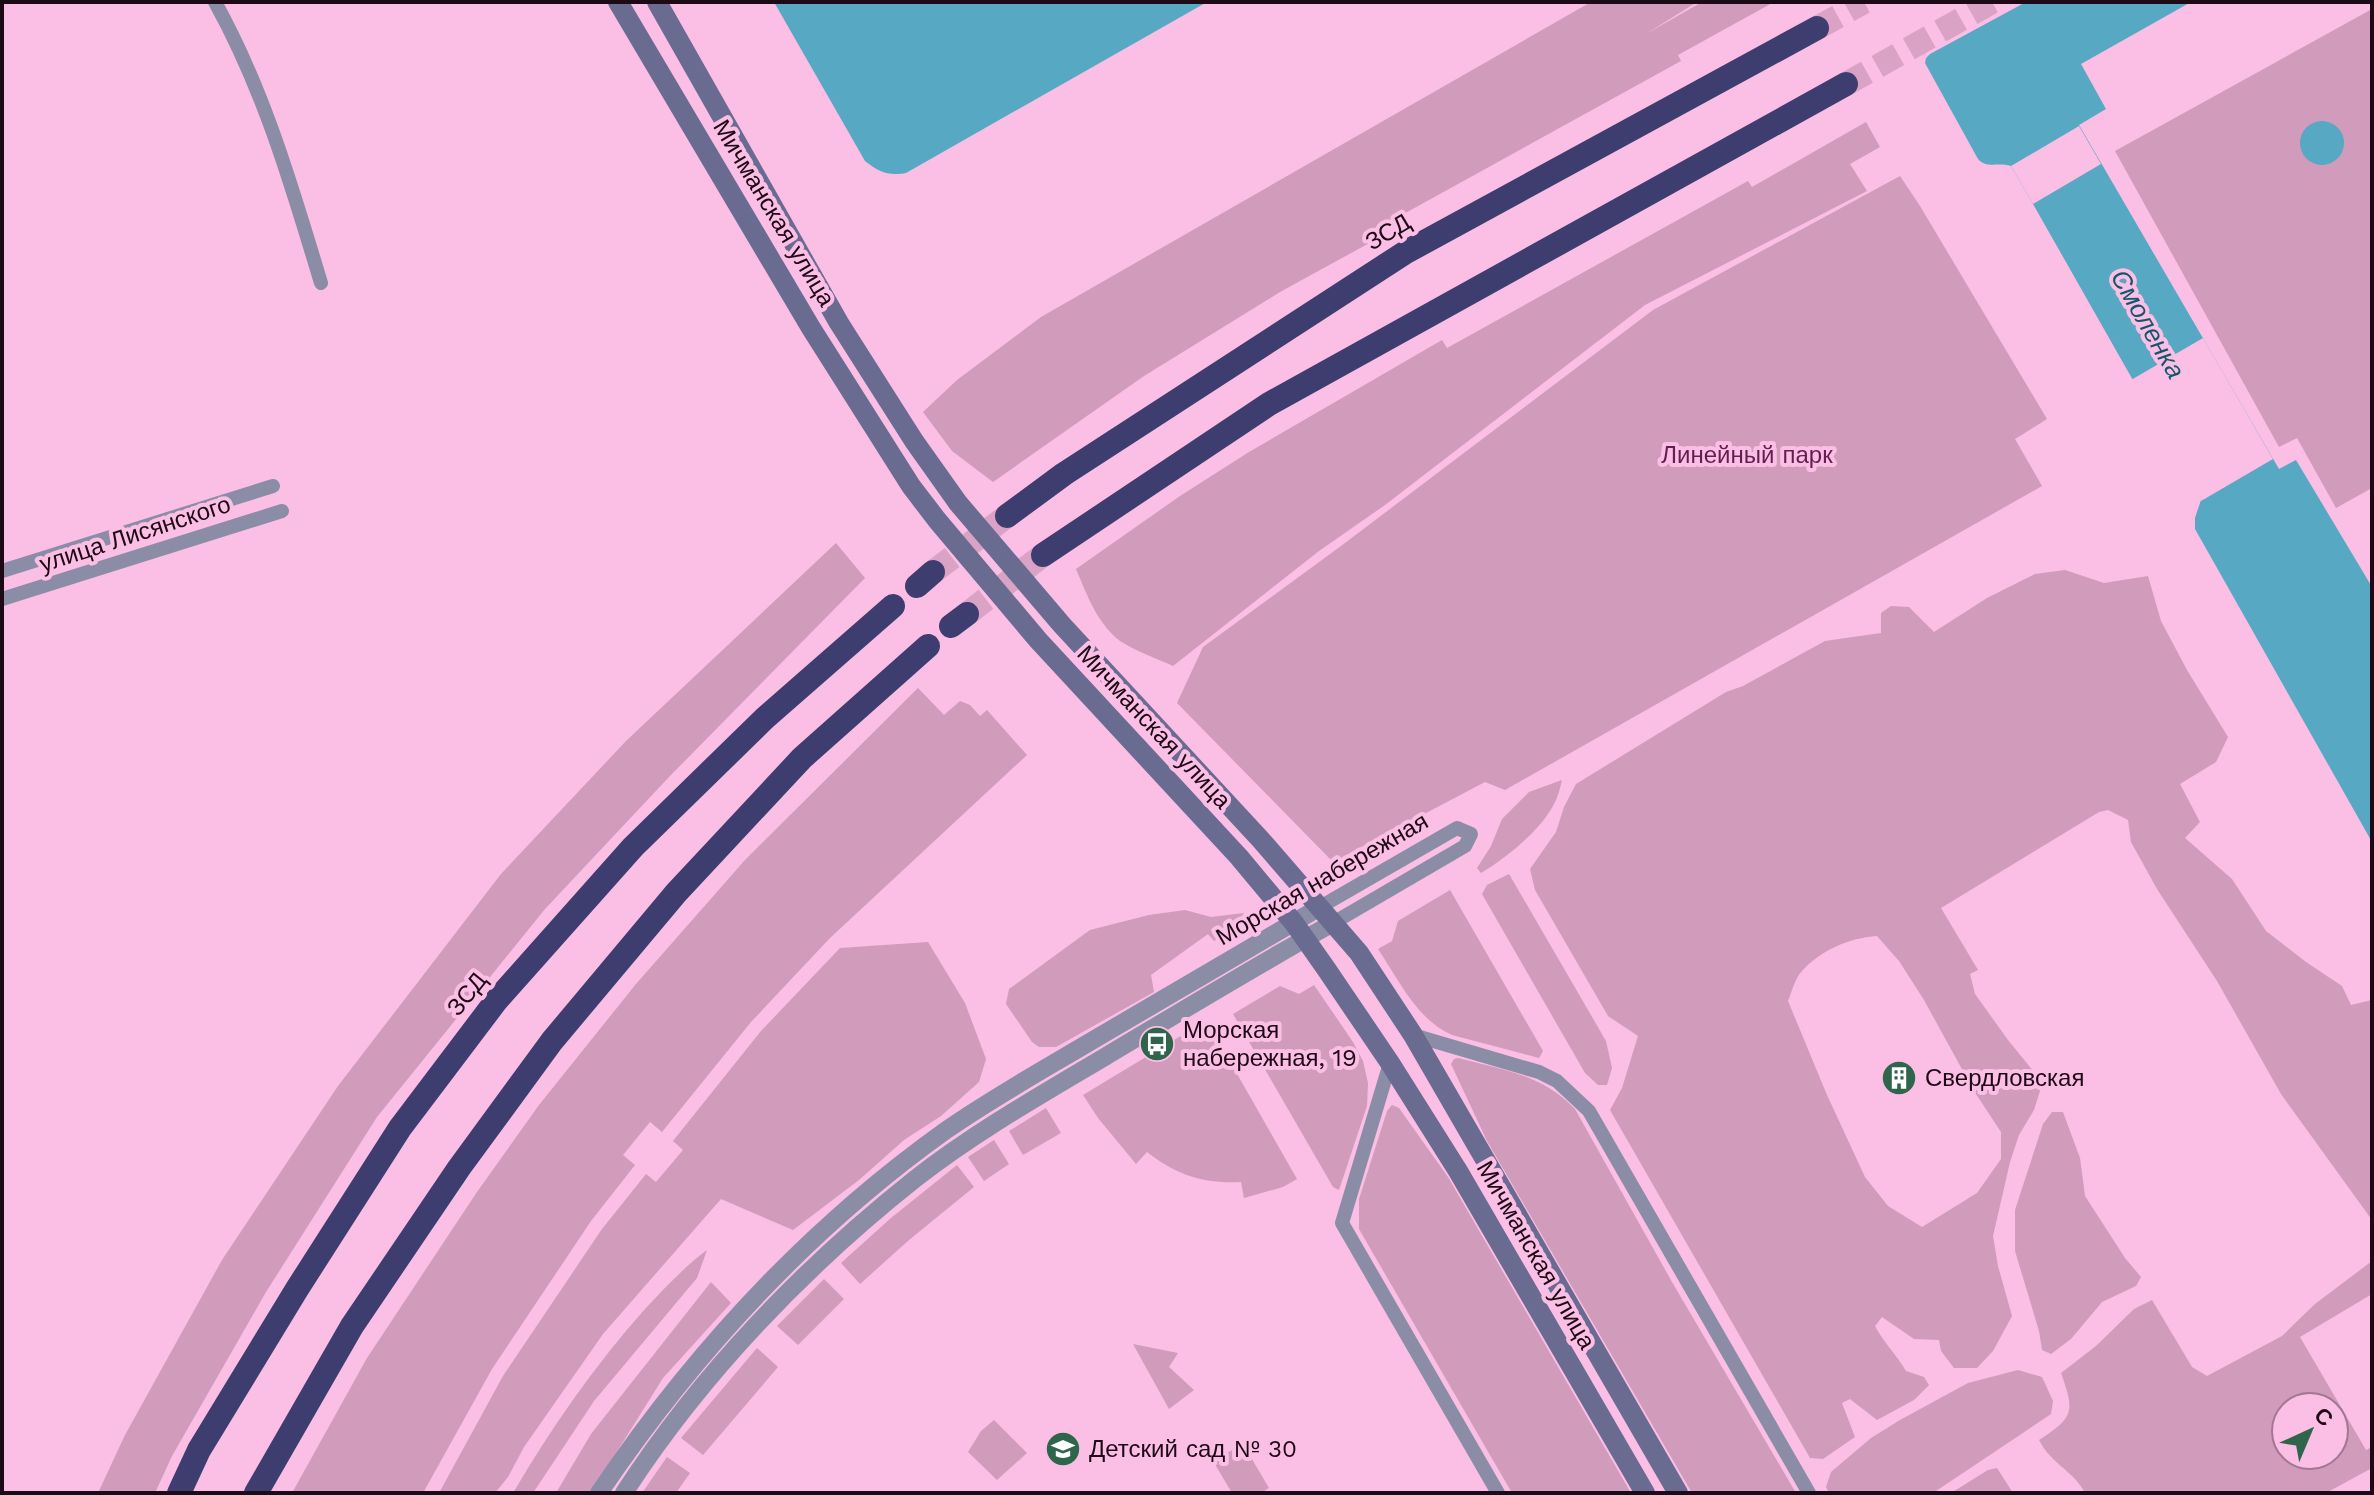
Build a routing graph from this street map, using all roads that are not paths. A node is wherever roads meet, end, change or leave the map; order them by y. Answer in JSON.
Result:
{"nodes":[{"id":1,"x":215,"y":2,"type":"edge"},
{"id":2,"x":618,"y":2,"type":"edge"},
{"id":3,"x":657,"y":2,"type":"edge"},
{"id":4,"x":1817,"y":28,"type":"tunnel mouth"},
{"id":5,"x":1846,"y":84,"type":"tunnel mouth"},
{"id":6,"x":321,"y":283,"type":"dead end"},
{"id":7,"x":273,"y":486,"type":"dead end"},
{"id":8,"x":282,"y":511,"type":"dead end"},
{"id":9,"x":1007,"y":516,"type":"tunnel mouth"},
{"id":10,"x":1043,"y":555,"type":"tunnel mouth"},
{"id":11,"x":2,"y":571,"type":"edge"},
{"id":12,"x":2,"y":599,"type":"edge"},
{"id":13,"x":893,"y":606,"type":"dead end"},
{"id":14,"x":928,"y":646,"type":"dead end"},
{"id":15,"x":1327,"y":915,"type":"junction"},
{"id":16,"x":1300,"y":931,"type":"junction"},
{"id":17,"x":1413,"y":1035,"type":"junction"},
{"id":18,"x":1390,"y":1063,"type":"junction"},
{"id":19,"x":179,"y":1493,"type":"edge"},
{"id":20,"x":256,"y":1493,"type":"edge"},
{"id":21,"x":599,"y":1493,"type":"edge"},
{"id":22,"x":624,"y":1493,"type":"edge"},
{"id":23,"x":1498,"y":1493,"type":"edge"},
{"id":24,"x":1645,"y":1493,"type":"edge"},
{"id":25,"x":1678,"y":1493,"type":"edge"},
{"id":26,"x":1809,"y":1493,"type":"edge"}],
"edges":[{"from":1,"to":6,"type":"street"},
{"from":2,"to":16,"type":"main road","name":"Мичманская улица"},
{"from":3,"to":15,"type":"main road","name":"Мичманская улица"},
{"from":4,"to":9,"type":"highway","name":"ЗСД"},
{"from":5,"to":10,"type":"highway"},
{"from":7,"to":11,"type":"street","name":"улица Лисянского"},
{"from":8,"to":12,"type":"street","name":"улица Лисянского"},
{"from":13,"to":19,"type":"highway","name":"ЗСД"},
{"from":14,"to":20,"type":"highway"},
{"from":15,"to":15,"type":"street","name":"Морская набережная"},
{"from":15,"to":16,"type":"street","name":"Морская набережная"},
{"from":15,"to":17,"type":"main road","name":"Мичманская улица"},
{"from":16,"to":18,"type":"main road","name":"Мичманская улица"},
{"from":16,"to":21,"type":"street","name":"Морская набережная"},
{"from":16,"to":22,"type":"street","name":"Морская набережная"},
{"from":17,"to":25,"type":"main road","name":"Мичманская улица"},
{"from":17,"to":26,"type":"street"},
{"from":18,"to":23,"type":"street"},
{"from":18,"to":24,"type":"main road","name":"Мичманская улица"}]}
